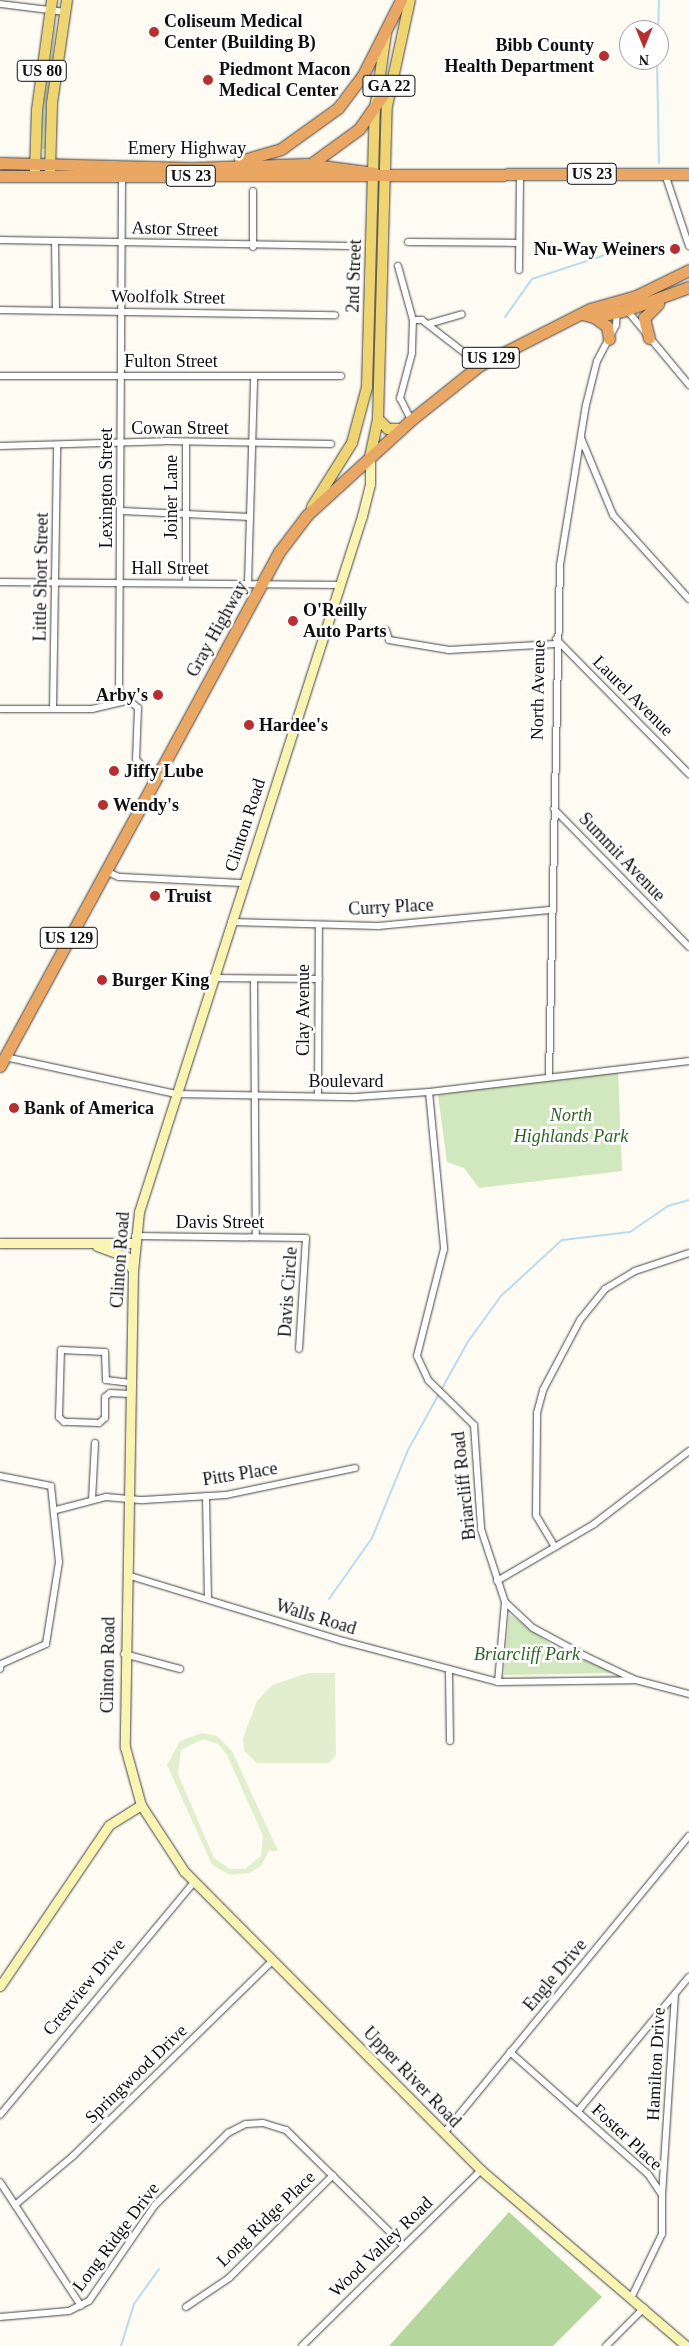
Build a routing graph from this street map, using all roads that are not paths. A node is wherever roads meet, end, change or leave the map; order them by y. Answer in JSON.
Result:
{"nodes":[{"id":1,"x":67,"y":0,"type":"edge"},
{"id":2,"x":401,"y":0,"type":"edge"},
{"id":3,"x":410,"y":0,"type":"edge"},
{"id":4,"x":0,"y":4,"type":"edge"},
{"id":5,"x":51,"y":5,"type":"edge"},
{"id":6,"x":66,"y":12,"type":"junction"},
{"id":7,"x":388,"y":24,"type":"junction"},
{"id":8,"x":390,"y":86,"type":"junction"},
{"id":9,"x":375,"y":109,"type":"junction"},
{"id":10,"x":0,"y":163,"type":"edge"},
{"id":11,"x":34,"y":163,"type":"junction"},
{"id":12,"x":49,"y":164,"type":"junction"},
{"id":13,"x":311,"y":164,"type":"junction"},
{"id":14,"x":196,"y":168,"type":"junction"},
{"id":15,"x":379,"y":174,"type":"junction"},
{"id":16,"x":520,"y":174,"type":"junction"},
{"id":17,"x":665,"y":174,"type":"junction"},
{"id":18,"x":689,"y":174,"type":"edge"},
{"id":19,"x":0,"y":176,"type":"edge"},
{"id":20,"x":35,"y":176,"type":"junction"},
{"id":21,"x":122,"y":176,"type":"junction"},
{"id":22,"x":50,"y":177,"type":"junction"},
{"id":23,"x":288,"y":177,"type":"junction"},
{"id":24,"x":253,"y":191,"type":"dead end"},
{"id":25,"x":0,"y":240,"type":"edge"},
{"id":26,"x":55,"y":241,"type":"junction"},
{"id":27,"x":122,"y":242,"type":"junction"},
{"id":28,"x":408,"y":242,"type":"dead end"},
{"id":29,"x":519,"y":243,"type":"junction"},
{"id":30,"x":254,"y":246,"type":"junction"},
{"id":31,"x":350,"y":246,"type":"dead end"},
{"id":32,"x":689,"y":246,"type":"edge"},
{"id":33,"x":398,"y":266,"type":"dead end"},
{"id":34,"x":519,"y":270,"type":"dead end"},
{"id":35,"x":689,"y":270,"type":"edge"},
{"id":36,"x":689,"y":287,"type":"edge"},
{"id":37,"x":669,"y":296,"type":"junction"},
{"id":38,"x":620,"y":306,"type":"junction"},
{"id":39,"x":0,"y":310,"type":"edge"},
{"id":40,"x":56,"y":310,"type":"junction"},
{"id":41,"x":121,"y":310,"type":"junction"},
{"id":42,"x":462,"y":314,"type":"dead end"},
{"id":43,"x":582,"y":314,"type":"junction"},
{"id":44,"x":335,"y":315,"type":"dead end"},
{"id":45,"x":594,"y":317,"type":"junction"},
{"id":46,"x":413,"y":320,"type":"junction"},
{"id":47,"x":428,"y":324,"type":"junction"},
{"id":48,"x":649,"y":338,"type":"junction"},
{"id":49,"x":609,"y":339,"type":"junction"},
{"id":50,"x":480,"y":365,"type":"junction"},
{"id":51,"x":0,"y":376,"type":"edge"},
{"id":52,"x":120,"y":376,"type":"junction"},
{"id":53,"x":254,"y":376,"type":"junction"},
{"id":54,"x":341,"y":376,"type":"dead end"},
{"id":55,"x":689,"y":385,"type":"edge"},
{"id":56,"x":378,"y":419,"type":"junction"},
{"id":57,"x":411,"y":420,"type":"junction"},
{"id":58,"x":400,"y":429,"type":"junction"},
{"id":59,"x":581,"y":432,"type":"junction"},
{"id":60,"x":186,"y":442,"type":"junction"},
{"id":61,"x":121,"y":443,"type":"junction"},
{"id":62,"x":254,"y":443,"type":"junction"},
{"id":63,"x":331,"y":444,"type":"dead end"},
{"id":64,"x":57,"y":445,"type":"junction"},
{"id":65,"x":0,"y":446,"type":"edge"},
{"id":66,"x":370,"y":457,"type":"junction"},
{"id":67,"x":122,"y":510,"type":"junction"},
{"id":68,"x":185,"y":513,"type":"junction"},
{"id":69,"x":308,"y":514,"type":"junction"},
{"id":70,"x":250,"y":517,"type":"junction"},
{"id":71,"x":0,"y":582,"type":"edge"},
{"id":72,"x":56,"y":582,"type":"junction"},
{"id":73,"x":121,"y":583,"type":"junction"},
{"id":74,"x":186,"y":583,"type":"junction"},
{"id":75,"x":248,"y":584,"type":"junction"},
{"id":76,"x":262,"y":584,"type":"junction"},
{"id":77,"x":340,"y":585,"type":"junction"},
{"id":78,"x":689,"y":599,"type":"edge"},
{"id":79,"x":386,"y":630,"type":"dead end"},
{"id":80,"x":556,"y":642,"type":"junction"},
{"id":81,"x":128,"y":701,"type":"junction"},
{"id":82,"x":0,"y":709,"type":"edge"},
{"id":83,"x":53,"y":709,"type":"junction"},
{"id":84,"x":689,"y":774,"type":"edge"},
{"id":85,"x":155,"y":782,"type":"junction"},
{"id":86,"x":554,"y":809,"type":"junction"},
{"id":87,"x":106,"y":872,"type":"junction"},
{"id":88,"x":244,"y":883,"type":"junction"},
{"id":89,"x":552,"y":910,"type":"junction"},
{"id":90,"x":231,"y":922,"type":"junction"},
{"id":91,"x":319,"y":925,"type":"junction"},
{"id":92,"x":689,"y":948,"type":"edge"},
{"id":93,"x":213,"y":978,"type":"junction"},
{"id":94,"x":254,"y":979,"type":"junction"},
{"id":95,"x":319,"y":979,"type":"junction"},
{"id":96,"x":2,"y":1061,"type":"edge"},
{"id":97,"x":689,"y":1061,"type":"edge"},
{"id":98,"x":549,"y":1077,"type":"junction"},
{"id":99,"x":429,"y":1092,"type":"junction"},
{"id":100,"x":176,"y":1094,"type":"junction"},
{"id":101,"x":256,"y":1095,"type":"junction"},
{"id":102,"x":318,"y":1096,"type":"junction"},
{"id":103,"x":256,"y":1236,"type":"junction"},
{"id":104,"x":306,"y":1238,"type":"joint"},
{"id":105,"x":135,"y":1239,"type":"junction"},
{"id":106,"x":0,"y":1243,"type":"edge"},
{"id":107,"x":88,"y":1243,"type":"junction"},
{"id":108,"x":689,"y":1253,"type":"edge"},
{"id":109,"x":133,"y":1271,"type":"junction"},
{"id":110,"x":299,"y":1349,"type":"dead end"},
{"id":111,"x":106,"y":1380,"type":"junction"},
{"id":112,"x":131,"y":1383,"type":"junction"},
{"id":113,"x":131,"y":1394,"type":"junction"},
{"id":114,"x":106,"y":1397,"type":"junction"},
{"id":115,"x":95,"y":1443,"type":"dead end"},
{"id":116,"x":689,"y":1451,"type":"edge"},
{"id":117,"x":355,"y":1468,"type":"dead end"},
{"id":118,"x":0,"y":1476,"type":"edge"},
{"id":119,"x":206,"y":1496,"type":"junction"},
{"id":120,"x":92,"y":1500,"type":"junction"},
{"id":121,"x":129,"y":1500,"type":"junction"},
{"id":122,"x":56,"y":1510,"type":"junction"},
{"id":123,"x":555,"y":1547,"type":"junction"},
{"id":124,"x":127,"y":1575,"type":"junction"},
{"id":125,"x":497,"y":1581,"type":"junction"},
{"id":126,"x":208,"y":1599,"type":"junction"},
{"id":127,"x":505,"y":1602,"type":"junction"},
{"id":128,"x":124,"y":1654,"type":"junction"},
{"id":129,"x":0,"y":1666,"type":"edge"},
{"id":130,"x":180,"y":1669,"type":"dead end"},
{"id":131,"x":449,"y":1672,"type":"junction"},
{"id":132,"x":636,"y":1680,"type":"junction"},
{"id":133,"x":498,"y":1682,"type":"junction"},
{"id":134,"x":689,"y":1694,"type":"edge"},
{"id":135,"x":450,"y":1741,"type":"dead end"},
{"id":136,"x":141,"y":1805,"type":"junction"},
{"id":137,"x":689,"y":1836,"type":"edge"},
{"id":138,"x":194,"y":1882,"type":"junction"},
{"id":139,"x":273,"y":1960,"type":"junction"},
{"id":140,"x":689,"y":1977,"type":"edge"},
{"id":141,"x":0,"y":1986,"type":"edge"},
{"id":142,"x":675,"y":1994,"type":"junction"},
{"id":143,"x":510,"y":2052,"type":"junction"},
{"id":144,"x":578,"y":2111,"type":"junction"},
{"id":145,"x":0,"y":2115,"type":"edge"},
{"id":146,"x":444,"y":2133,"type":"junction"},
{"id":147,"x":481,"y":2170,"type":"junction"},
{"id":148,"x":333,"y":2175,"type":"junction"},
{"id":149,"x":0,"y":2182,"type":"edge"},
{"id":150,"x":662,"y":2196,"type":"junction"},
{"id":151,"x":15,"y":2205,"type":"junction"},
{"id":152,"x":404,"y":2246,"type":"junction"},
{"id":153,"x":632,"y":2296,"type":"junction"},
{"id":154,"x":81,"y":2306,"type":"junction"},
{"id":155,"x":186,"y":2307,"type":"dead end"},
{"id":156,"x":644,"y":2308,"type":"junction"},
{"id":157,"x":0,"y":2317,"type":"edge"},
{"id":158,"x":302,"y":2346,"type":"edge"},
{"id":159,"x":606,"y":2346,"type":"edge"},
{"id":160,"x":686,"y":2346,"type":"edge"}],
"edges":[{"from":1,"to":6,"type":"main road","number":"US 80"},
{"from":2,"to":7,"type":"highway"},
{"from":3,"to":8,"type":"main road","name":"2nd Street","number":"GA 22"},
{"from":4,"to":5,"type":"street"},
{"from":5,"to":6,"type":"street"},
{"from":5,"to":11,"type":"main road","number":"US 80"},
{"from":6,"to":12,"type":"main road","number":"US 80"},
{"from":7,"to":9,"type":"main road","name":"2nd Street","number":"GA 22"},
{"from":7,"to":14,"type":"highway"},
{"from":8,"to":9,"type":"highway"},
{"from":8,"to":15,"type":"main road","name":"2nd Street","number":"GA 22"},
{"from":9,"to":13,"type":"highway"},
{"from":9,"to":15,"type":"main road","name":"2nd Street","number":"GA 22"},
{"from":10,"to":11,"type":"highway","name":"Emery Highway","number":"US 23"},
{"from":11,"to":12,"type":"highway","name":"Emery Highway","number":"US 23"},
{"from":11,"to":20,"type":"main road"},
{"from":12,"to":14,"type":"highway","name":"Emery Highway","number":"US 23"},
{"from":12,"to":22,"type":"main road","number":"US 80"},
{"from":13,"to":14,"type":"highway","name":"Emery Highway","number":"US 23"},
{"from":13,"to":15,"type":"highway","name":"Emery Highway","number":"US 23"},
{"from":13,"to":23,"type":"highway"},
{"from":15,"to":16,"type":"highway","name":"Emery Highway","number":"US 23"},
{"from":15,"to":23,"type":"highway","name":"Emery Highway","number":"US 23"},
{"from":15,"to":56,"type":"main road","name":"2nd Street"},
{"from":15,"to":69,"type":"main road","name":"2nd Street"},
{"from":16,"to":17,"type":"highway","name":"Emery Highway","number":"US 23"},
{"from":16,"to":29,"type":"street"},
{"from":17,"to":18,"type":"highway","name":"Emery Highway","number":"US 23"},
{"from":17,"to":32,"type":"street"},
{"from":19,"to":20,"type":"highway","name":"Emery Highway","number":"US 23"},
{"from":20,"to":22,"type":"highway","name":"Emery Highway","number":"US 23"},
{"from":21,"to":22,"type":"highway","name":"Emery Highway","number":"US 23"},
{"from":21,"to":23,"type":"highway","name":"Emery Highway","number":"US 23"},
{"from":21,"to":27,"type":"street","name":"Lexington Street"},
{"from":24,"to":30,"type":"street"},
{"from":25,"to":26,"type":"street","name":"Astor Street"},
{"from":26,"to":27,"type":"street","name":"Astor Street"},
{"from":26,"to":40,"type":"street"},
{"from":27,"to":30,"type":"street","name":"Astor Street"},
{"from":27,"to":41,"type":"street","name":"Lexington Street"},
{"from":28,"to":29,"type":"street"},
{"from":29,"to":34,"type":"street"},
{"from":30,"to":31,"type":"street","name":"Astor Street"},
{"from":33,"to":46,"type":"street"},
{"from":35,"to":38,"type":"highway","number":"US 129"},
{"from":36,"to":37,"type":"highway","number":"US 129"},
{"from":37,"to":38,"type":"highway","number":"US 129"},
{"from":37,"to":48,"type":"highway"},
{"from":38,"to":43,"type":"highway","number":"US 129"},
{"from":38,"to":45,"type":"highway","number":"US 129"},
{"from":38,"to":48,"type":"street"},
{"from":38,"to":49,"type":"street","name":"North Avenue"},
{"from":39,"to":40,"type":"street","name":"Woolfolk Street"},
{"from":40,"to":41,"type":"street","name":"Woolfolk Street"},
{"from":41,"to":44,"type":"street","name":"Woolfolk Street"},
{"from":41,"to":52,"type":"street","name":"Lexington Street"},
{"from":42,"to":47,"type":"street"},
{"from":43,"to":45,"type":"highway","number":"US 129"},
{"from":43,"to":50,"type":"highway","name":"Gray Highway","number":"US 129"},
{"from":45,"to":49,"type":"highway"},
{"from":46,"to":47,"type":"street"},
{"from":46,"to":57,"type":"street"},
{"from":47,"to":50,"type":"street"},
{"from":48,"to":55,"type":"street"},
{"from":49,"to":59,"type":"street","name":"North Avenue"},
{"from":50,"to":57,"type":"highway","name":"Gray Highway","number":"US 129"},
{"from":51,"to":52,"type":"street","name":"Fulton Street"},
{"from":52,"to":53,"type":"street","name":"Fulton Street"},
{"from":52,"to":61,"type":"street","name":"Lexington Street"},
{"from":53,"to":54,"type":"street","name":"Fulton Street"},
{"from":53,"to":62,"type":"street"},
{"from":56,"to":58,"type":"main road"},
{"from":56,"to":66,"type":"main road","name":"2nd Street"},
{"from":57,"to":58,"type":"highway","name":"Gray Highway","number":"US 129"},
{"from":58,"to":66,"type":"highway","name":"Gray Highway","number":"US 129"},
{"from":59,"to":78,"type":"street"},
{"from":59,"to":80,"type":"street","name":"North Avenue"},
{"from":60,"to":61,"type":"street","name":"Cowan Street"},
{"from":60,"to":62,"type":"street","name":"Cowan Street"},
{"from":60,"to":68,"type":"street","name":"Joiner Lane"},
{"from":61,"to":64,"type":"street","name":"Cowan Street"},
{"from":61,"to":67,"type":"street","name":"Lexington Street"},
{"from":62,"to":63,"type":"street","name":"Cowan Street"},
{"from":62,"to":70,"type":"street"},
{"from":64,"to":65,"type":"street","name":"Cowan Street"},
{"from":64,"to":72,"type":"street","name":"Little Short Street"},
{"from":66,"to":69,"type":"highway","name":"Gray Highway","number":"US 129"},
{"from":66,"to":77,"type":"street","name":"Clinton Road"},
{"from":67,"to":68,"type":"street"},
{"from":67,"to":73,"type":"street","name":"Lexington Street"},
{"from":68,"to":70,"type":"street"},
{"from":68,"to":74,"type":"street","name":"Joiner Lane"},
{"from":69,"to":76,"type":"highway","name":"Gray Highway","number":"US 129"},
{"from":70,"to":75,"type":"street"},
{"from":71,"to":72,"type":"street","name":"Hall Street"},
{"from":72,"to":73,"type":"street","name":"Hall Street"},
{"from":72,"to":83,"type":"street","name":"Little Short Street"},
{"from":73,"to":74,"type":"street","name":"Hall Street"},
{"from":73,"to":81,"type":"street","name":"Lexington Street"},
{"from":74,"to":75,"type":"street","name":"Hall Street"},
{"from":75,"to":76,"type":"street","name":"Hall Street"},
{"from":76,"to":77,"type":"street","name":"Hall Street"},
{"from":76,"to":85,"type":"highway","name":"Gray Highway","number":"US 129"},
{"from":77,"to":88,"type":"street","name":"Clinton Road"},
{"from":79,"to":80,"type":"street"},
{"from":80,"to":84,"type":"street","name":"Laurel Avenue"},
{"from":80,"to":86,"type":"street","name":"North Avenue"},
{"from":81,"to":83,"type":"street"},
{"from":81,"to":85,"type":"street","name":"Lexington Street"},
{"from":82,"to":83,"type":"street"},
{"from":85,"to":87,"type":"highway","name":"Gray Highway","number":"US 129"},
{"from":86,"to":89,"type":"street","name":"North Avenue"},
{"from":86,"to":92,"type":"street","name":"Summit Avenue"},
{"from":87,"to":88,"type":"street"},
{"from":87,"to":96,"type":"highway","name":"Gray Highway","number":"US 129"},
{"from":88,"to":90,"type":"street","name":"Clinton Road"},
{"from":89,"to":91,"type":"street","name":"Curry Place"},
{"from":89,"to":98,"type":"street","name":"North Avenue"},
{"from":90,"to":91,"type":"street","name":"Curry Place"},
{"from":90,"to":93,"type":"street","name":"Clinton Road"},
{"from":91,"to":95,"type":"street","name":"Clay Avenue"},
{"from":93,"to":94,"type":"street"},
{"from":93,"to":100,"type":"street","name":"Clinton Road"},
{"from":94,"to":95,"type":"street"},
{"from":94,"to":101,"type":"street"},
{"from":95,"to":102,"type":"street","name":"Clay Avenue"},
{"from":96,"to":100,"type":"street","name":"Boulevard"},
{"from":97,"to":98,"type":"street","name":"Boulevard"},
{"from":98,"to":99,"type":"street","name":"Boulevard"},
{"from":99,"to":102,"type":"street","name":"Boulevard"},
{"from":99,"to":125,"type":"street","name":"Briarcliff Road"},
{"from":100,"to":101,"type":"street","name":"Boulevard"},
{"from":100,"to":105,"type":"street","name":"Clinton Road"},
{"from":101,"to":102,"type":"street","name":"Boulevard"},
{"from":101,"to":103,"type":"street"},
{"from":103,"to":104,"type":"street","name":"Davis Street"},
{"from":103,"to":105,"type":"street","name":"Davis Street"},
{"from":104,"to":110,"type":"street","name":"Davis Circle"},
{"from":105,"to":107,"type":"street"},
{"from":105,"to":109,"type":"street","name":"Clinton Road"},
{"from":106,"to":107,"type":"street"},
{"from":107,"to":109,"type":"street"},
{"from":108,"to":123,"type":"street"},
{"from":109,"to":112,"type":"street","name":"Clinton Road"},
{"from":111,"to":112,"type":"street"},
{"from":111,"to":114,"type":"street"},
{"from":111,"to":114,"type":"street"},
{"from":112,"to":113,"type":"street","name":"Clinton Road"},
{"from":113,"to":114,"type":"street"},
{"from":113,"to":121,"type":"street","name":"Clinton Road"},
{"from":115,"to":120,"type":"street"},
{"from":116,"to":123,"type":"street"},
{"from":117,"to":119,"type":"street","name":"Pitts Place"},
{"from":118,"to":122,"type":"street"},
{"from":119,"to":121,"type":"street","name":"Pitts Place"},
{"from":119,"to":126,"type":"street"},
{"from":120,"to":121,"type":"street","name":"Pitts Place"},
{"from":120,"to":122,"type":"street","name":"Pitts Place"},
{"from":121,"to":124,"type":"street","name":"Clinton Road"},
{"from":122,"to":129,"type":"street"},
{"from":123,"to":125,"type":"street"},
{"from":124,"to":126,"type":"street","name":"Walls Road"},
{"from":124,"to":128,"type":"street","name":"Clinton Road"},
{"from":125,"to":127,"type":"street","name":"Briarcliff Road"},
{"from":126,"to":131,"type":"street","name":"Walls Road"},
{"from":127,"to":132,"type":"street"},
{"from":127,"to":133,"type":"street"},
{"from":128,"to":130,"type":"street"},
{"from":128,"to":136,"type":"street","name":"Clinton Road"},
{"from":131,"to":133,"type":"street","name":"Walls Road"},
{"from":131,"to":135,"type":"street"},
{"from":132,"to":133,"type":"street","name":"Walls Road"},
{"from":132,"to":134,"type":"street"},
{"from":136,"to":138,"type":"street","name":"Upper River Road"},
{"from":136,"to":141,"type":"street"},
{"from":137,"to":143,"type":"street","name":"Engle Drive"},
{"from":138,"to":139,"type":"street","name":"Upper River Road"},
{"from":138,"to":145,"type":"street","name":"Crestview Drive"},
{"from":139,"to":146,"type":"street","name":"Upper River Road"},
{"from":139,"to":151,"type":"street","name":"Springwood Drive"},
{"from":140,"to":142,"type":"street"},
{"from":142,"to":144,"type":"street"},
{"from":142,"to":150,"type":"street","name":"Hamilton Drive"},
{"from":143,"to":144,"type":"street","name":"Foster Place"},
{"from":143,"to":146,"type":"street","name":"Engle Drive"},
{"from":144,"to":150,"type":"street","name":"Foster Place"},
{"from":146,"to":147,"type":"street","name":"Upper River Road"},
{"from":147,"to":152,"type":"street","name":"Wood Valley Road"},
{"from":147,"to":153,"type":"street","name":"Upper River Road"},
{"from":148,"to":152,"type":"street","name":"Long Ridge Place"},
{"from":148,"to":154,"type":"street","name":"Long Ridge Drive"},
{"from":148,"to":155,"type":"street","name":"Long Ridge Place"},
{"from":149,"to":151,"type":"street"},
{"from":150,"to":153,"type":"street","name":"Foster Place"},
{"from":151,"to":154,"type":"street"},
{"from":152,"to":158,"type":"street","name":"Wood Valley Road"},
{"from":153,"to":156,"type":"street","name":"Upper River Road"},
{"from":154,"to":157,"type":"street","name":"Long Ridge Drive"},
{"from":156,"to":159,"type":"street"},
{"from":156,"to":160,"type":"street","name":"Upper River Road"}]}
